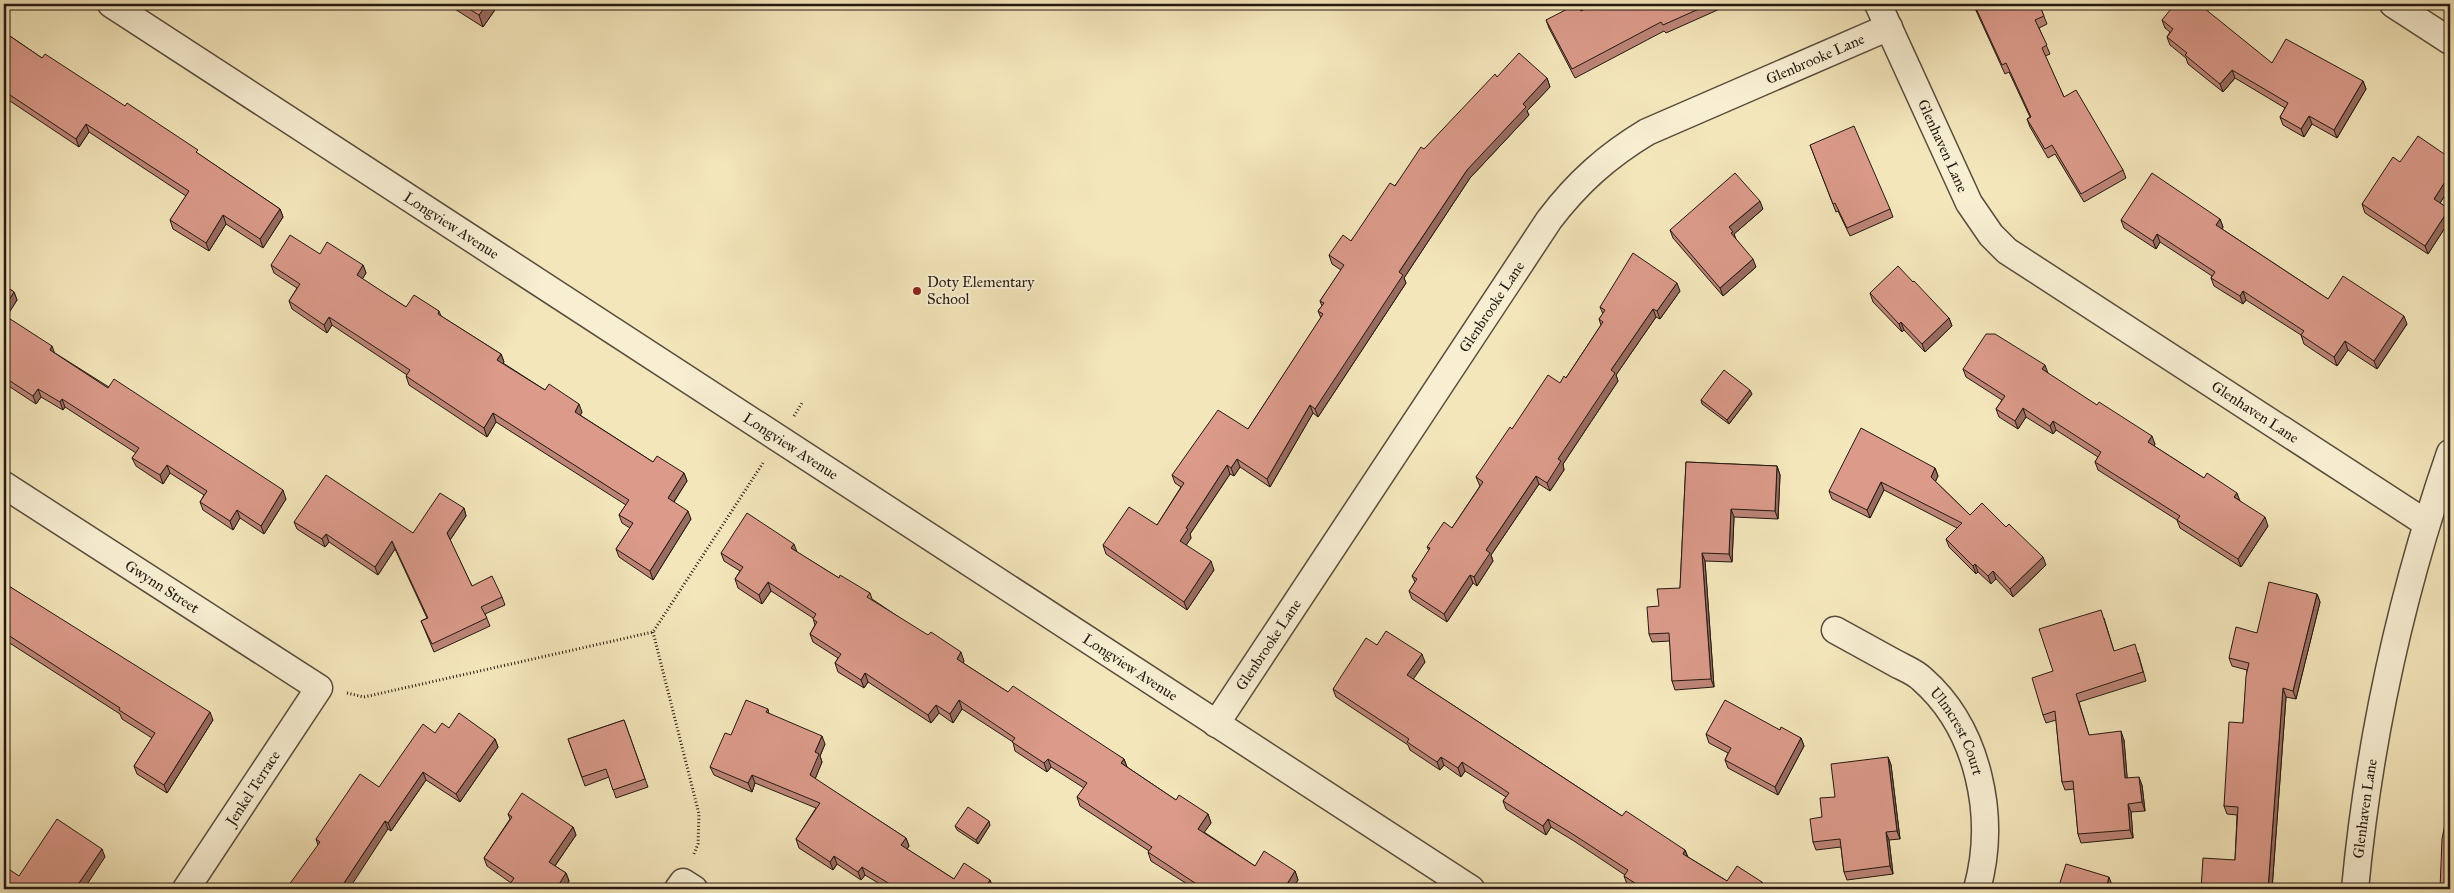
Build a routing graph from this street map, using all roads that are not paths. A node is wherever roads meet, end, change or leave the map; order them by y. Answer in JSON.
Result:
{"nodes":[{"id":1,"x":111,"y":4,"type":"edge"},
{"id":2,"x":1878,"y":4,"type":"edge"},
{"id":3,"x":2393,"y":4,"type":"edge"},
{"id":4,"x":1889,"y":28,"type":"junction"},
{"id":5,"x":2450,"y":41,"type":"edge"},
{"id":6,"x":2450,"y":454,"type":"edge"},
{"id":7,"x":4,"y":485,"type":"edge"},
{"id":8,"x":2426,"y":523,"type":"junction"},
{"id":9,"x":1835,"y":630,"type":"dead end"},
{"id":10,"x":319,"y":688,"type":"joint"},
{"id":11,"x":1216,"y":724,"type":"junction"},
{"id":12,"x":186,"y":889,"type":"edge"},
{"id":13,"x":1471,"y":889,"type":"edge"},
{"id":14,"x":1977,"y":889,"type":"edge"},
{"id":15,"x":2355,"y":889,"type":"edge"}],
"edges":[{"from":1,"to":11,"type":"street","name":"Longview Avenue"},
{"from":2,"to":4,"type":"street","name":"Glenhaven Lane"},
{"from":3,"to":5,"type":"street"},
{"from":4,"to":8,"type":"street","name":"Glenhaven Lane"},
{"from":4,"to":11,"type":"street","name":"Glenbrooke Lane"},
{"from":6,"to":8,"type":"street"},
{"from":7,"to":10,"type":"street","name":"Gwynn Street"},
{"from":8,"to":15,"type":"street","name":"Glenhaven Lane"},
{"from":9,"to":14,"type":"street","name":"Ulmcrest Court"},
{"from":10,"to":12,"type":"street","name":"Jenkel Terrace"},
{"from":11,"to":13,"type":"street","name":"Longview Avenue"}]}
